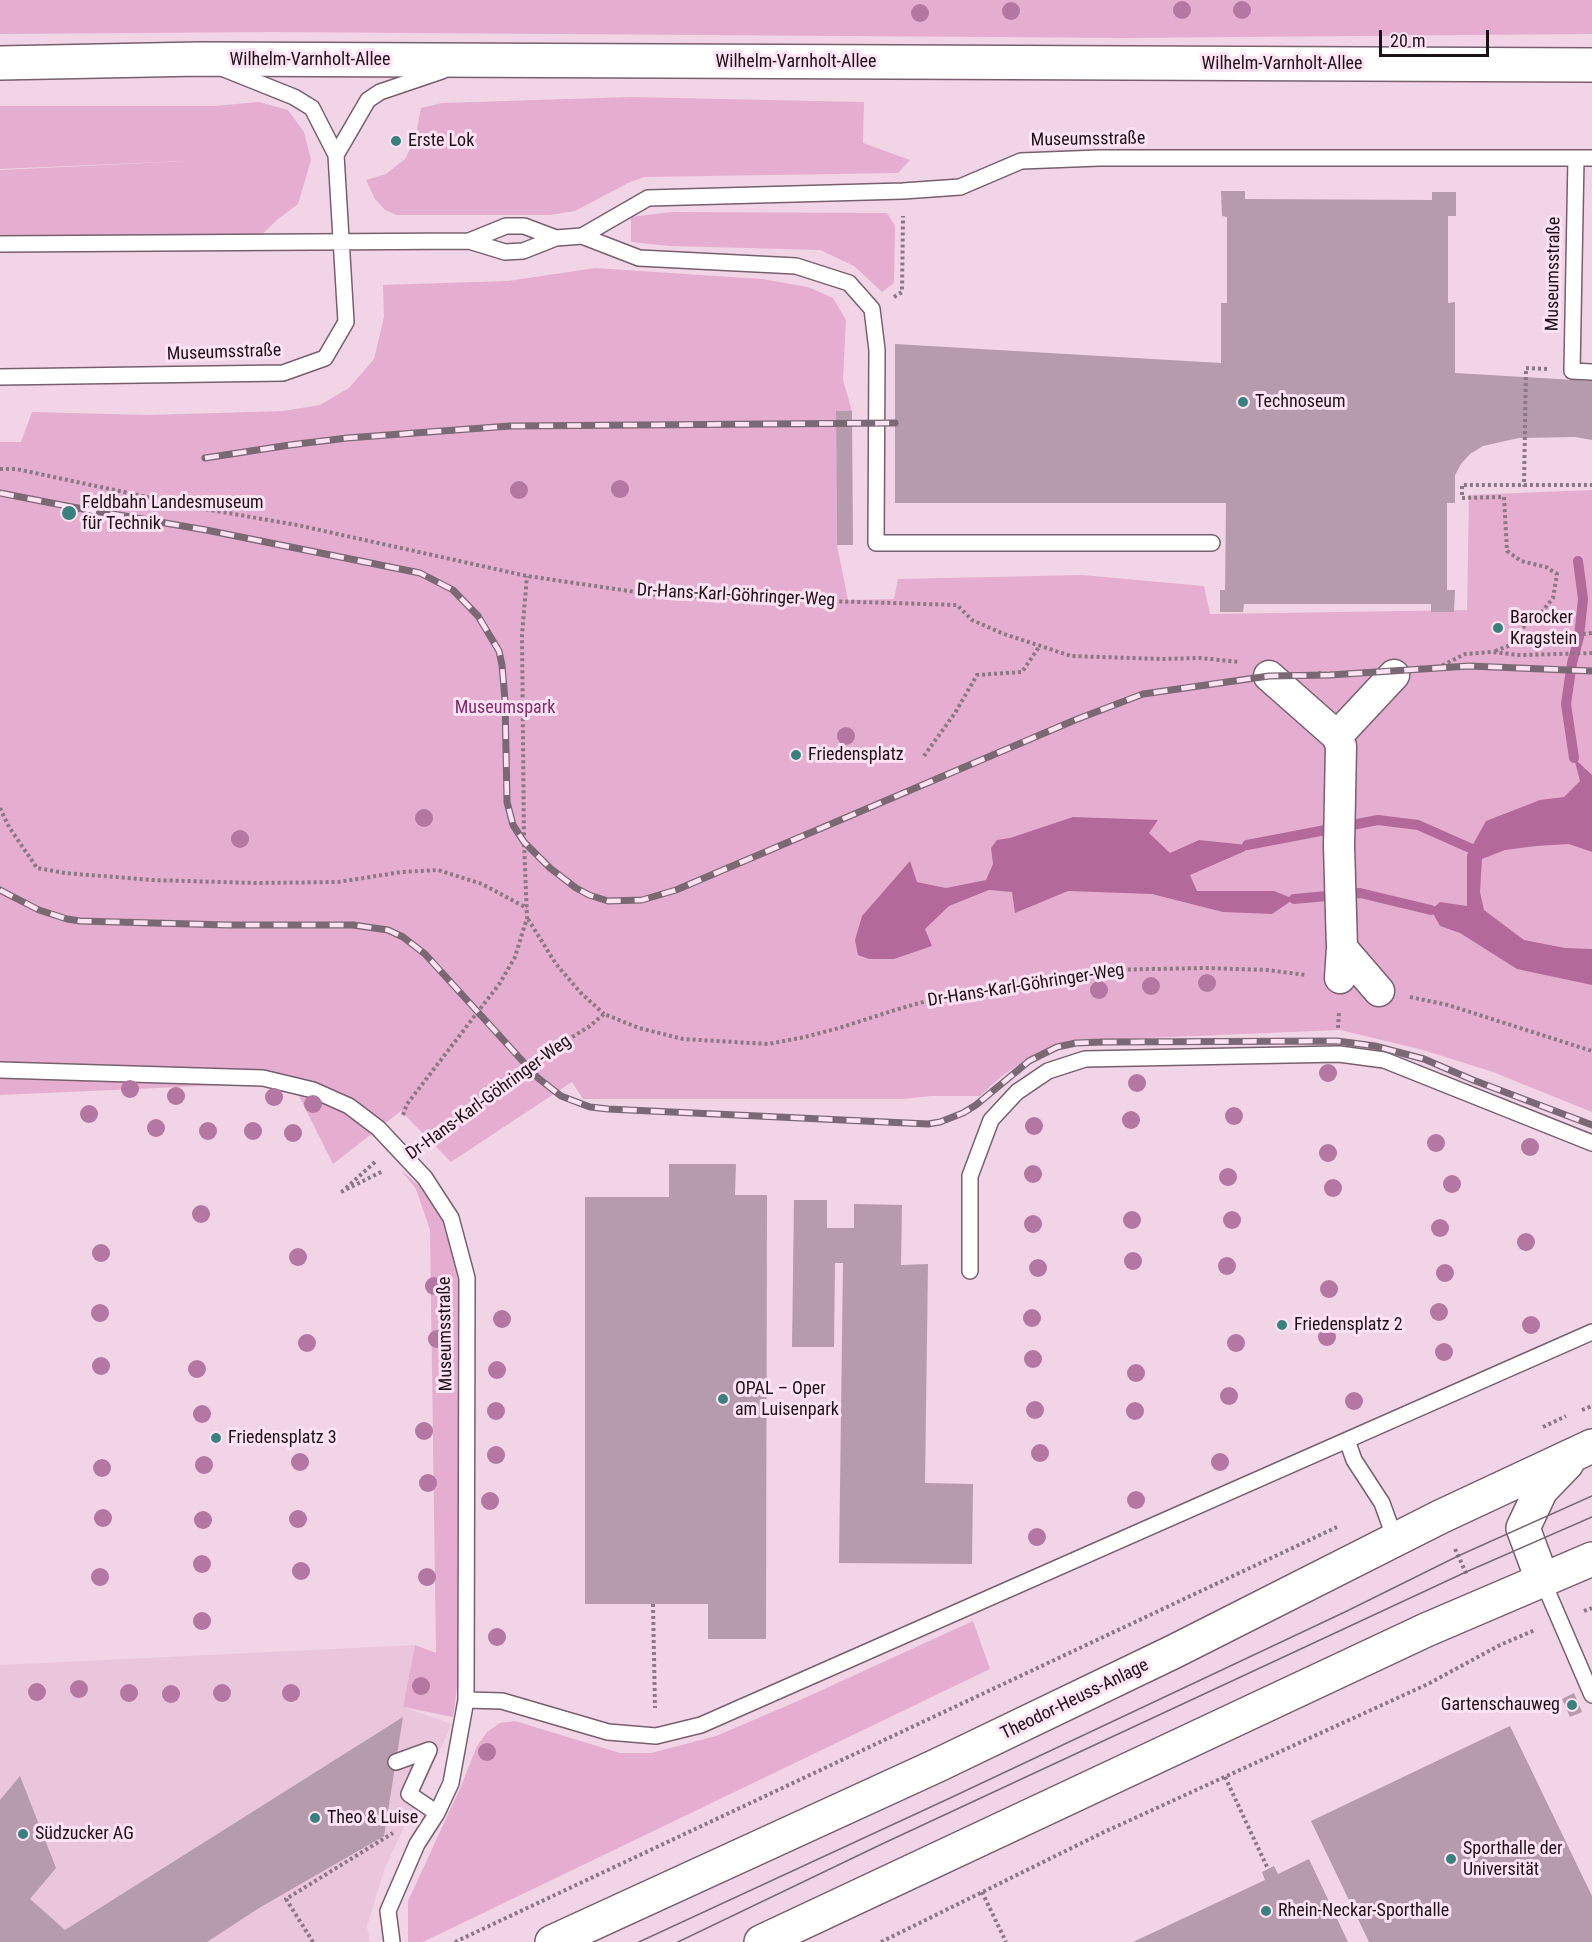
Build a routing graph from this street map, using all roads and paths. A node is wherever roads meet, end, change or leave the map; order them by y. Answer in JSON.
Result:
{"nodes":[{"id":1,"x":199,"y":59,"type":"junction"},
{"id":2,"x":470,"y":61,"type":"junction"},
{"id":3,"x":0,"y":63,"type":"edge"},
{"id":4,"x":1592,"y":65,"type":"edge"},
{"id":5,"x":336,"y":155,"type":"junction"},
{"id":6,"x":1576,"y":158,"type":"junction"},
{"id":7,"x":1592,"y":158,"type":"edge"},
{"id":8,"x":903,"y":191,"type":"junction"},
{"id":9,"x":582,"y":236,"type":"junction"},
{"id":10,"x":556,"y":238,"type":"junction"},
{"id":11,"x":469,"y":241,"type":"junction"},
{"id":12,"x":343,"y":242,"type":"junction"},
{"id":13,"x":0,"y":244,"type":"edge"},
{"id":14,"x":902,"y":292,"type":"dead end"},
{"id":15,"x":1572,"y":371,"type":"junction"},
{"id":16,"x":1592,"y":372,"type":"edge"},
{"id":17,"x":0,"y":376,"type":"edge"},
{"id":18,"x":0,"y":469,"type":"edge"},
{"id":19,"x":1524,"y":484,"type":"junction"},
{"id":20,"x":1592,"y":485,"type":"edge"},
{"id":21,"x":1212,"y":543,"type":"dead end"},
{"id":22,"x":527,"y":576,"type":"junction"},
{"id":23,"x":1592,"y":633,"type":"edge"},
{"id":24,"x":1519,"y":642,"type":"junction"},
{"id":25,"x":1039,"y":647,"type":"junction"},
{"id":26,"x":1492,"y":652,"type":"junction"},
{"id":27,"x":1592,"y":653,"type":"edge"},
{"id":28,"x":1309,"y":671,"type":"dead end"},
{"id":29,"x":1395,"y":675,"type":"junction"},
{"id":30,"x":1269,"y":676,"type":"joint"},
{"id":31,"x":1339,"y":741,"type":"junction"},
{"id":32,"x":924,"y":756,"type":"dead end"},
{"id":33,"x":0,"y":808,"type":"edge"},
{"id":34,"x":527,"y":908,"type":"junction"},
{"id":35,"x":527,"y":918,"type":"junction"},
{"id":36,"x":1342,"y":948,"type":"junction"},
{"id":37,"x":1340,"y":980,"type":"junction"},
{"id":38,"x":1379,"y":991,"type":"joint"},
{"id":39,"x":604,"y":1014,"type":"junction"},
{"id":40,"x":1592,"y":1051,"type":"edge"},
{"id":41,"x":1339,"y":1054,"type":"junction"},
{"id":42,"x":0,"y":1070,"type":"edge"},
{"id":43,"x":1592,"y":1143,"type":"edge"},
{"id":44,"x":394,"y":1145,"type":"junction"},
{"id":45,"x":407,"y":1158,"type":"junction"},
{"id":46,"x":970,"y":1271,"type":"dead end"},
{"id":47,"x":1592,"y":1332,"type":"edge"},
{"id":48,"x":1347,"y":1440,"type":"junction"},
{"id":49,"x":1585,"y":1448,"type":"edge"},
{"id":50,"x":1382,"y":1503,"type":"junction"},
{"id":51,"x":1440,"y":1517,"type":"junction"},
{"id":52,"x":1395,"y":1539,"type":"junction"},
{"id":53,"x":1592,"y":1559,"type":"edge"},
{"id":54,"x":1542,"y":1579,"type":"junction"},
{"id":55,"x":652,"y":1604,"type":"dead end"},
{"id":56,"x":1482,"y":1605,"type":"junction"},
{"id":57,"x":1592,"y":1695,"type":"edge"},
{"id":58,"x":466,"y":1700,"type":"junction"},
{"id":59,"x":656,"y":1736,"type":"junction"},
{"id":60,"x":396,"y":1762,"type":"dead end"},
{"id":61,"x":1225,"y":1777,"type":"junction"},
{"id":62,"x":437,"y":1813,"type":"junction"},
{"id":63,"x":417,"y":1844,"type":"junction"},
{"id":64,"x":1268,"y":1869,"type":"dead end"},
{"id":65,"x":982,"y":1892,"type":"junction"},
{"id":66,"x":313,"y":1942,"type":"edge"},
{"id":67,"x":392,"y":1942,"type":"edge"},
{"id":68,"x":455,"y":1942,"type":"edge"},
{"id":69,"x":552,"y":1942,"type":"edge"},
{"id":70,"x":761,"y":1942,"type":"edge"},
{"id":71,"x":880,"y":1942,"type":"edge"},
{"id":72,"x":1006,"y":1942,"type":"edge"}],
"edges":[{"from":1,"to":2,"type":"main road","name":"Wilhelm-Varnholt-Allee"},
{"from":1,"to":3,"type":"main road","name":"Wilhelm-Varnholt-Allee"},
{"from":1,"to":5,"type":"lane","name":"Museumsstraße"},
{"from":2,"to":4,"type":"main road","name":"Wilhelm-Varnholt-Allee"},
{"from":2,"to":5,"type":"lane"},
{"from":5,"to":12,"type":"lane","name":"Museumsstraße"},
{"from":6,"to":7,"type":"lane","name":"Museumsstraße"},
{"from":6,"to":8,"type":"lane","name":"Museumsstraße"},
{"from":6,"to":15,"type":"lane","name":"Museumsstraße"},
{"from":8,"to":9,"type":"lane","name":"Museumsstraße"},
{"from":8,"to":14,"type":"path"},
{"from":9,"to":10,"type":"lane","name":"Museumsstraße"},
{"from":9,"to":21,"type":"lane","name":"Museumsstraße"},
{"from":10,"to":11,"type":"lane","name":"Museumsstraße"},
{"from":10,"to":11,"type":"lane","name":"Museumsstraße"},
{"from":11,"to":12,"type":"lane","name":"Museumsstraße"},
{"from":12,"to":13,"type":"lane","name":"Museumsstraße"},
{"from":12,"to":17,"type":"lane","name":"Museumsstraße"},
{"from":15,"to":16,"type":"lane"},
{"from":15,"to":19,"type":"path"},
{"from":18,"to":22,"type":"path","name":"Dr-Hans-Karl-Göhringer-Weg"},
{"from":19,"to":20,"type":"path"},
{"from":19,"to":24,"type":"path"},
{"from":22,"to":25,"type":"path","name":"Dr-Hans-Karl-Göhringer-Weg"},
{"from":22,"to":34,"type":"path"},
{"from":23,"to":24,"type":"path"},
{"from":24,"to":26,"type":"path"},
{"from":25,"to":30,"type":"path","name":"Dr-Hans-Karl-Göhringer-Weg"},
{"from":25,"to":32,"type":"path"},
{"from":26,"to":27,"type":"path"},
{"from":26,"to":29,"type":"path"},
{"from":28,"to":29,"type":"path"},
{"from":29,"to":31,"type":"street"},
{"from":30,"to":31,"type":"street"},
{"from":31,"to":36,"type":"street"},
{"from":33,"to":34,"type":"path"},
{"from":34,"to":35,"type":"path"},
{"from":35,"to":39,"type":"path"},
{"from":35,"to":44,"type":"path"},
{"from":36,"to":37,"type":"street"},
{"from":36,"to":38,"type":"street"},
{"from":37,"to":39,"type":"path","name":"Dr-Hans-Karl-Göhringer-Weg"},
{"from":37,"to":41,"type":"path"},
{"from":38,"to":40,"type":"path"},
{"from":39,"to":45,"type":"path","name":"Dr-Hans-Karl-Göhringer-Weg"},
{"from":41,"to":43,"type":"lane"},
{"from":41,"to":46,"type":"lane"},
{"from":42,"to":44,"type":"lane","name":"Museumsstraße"},
{"from":44,"to":45,"type":"lane","name":"Museumsstraße"},
{"from":44,"to":45,"type":"path","name":"Dr-Hans-Karl-Göhringer-Weg"},
{"from":45,"to":58,"type":"lane","name":"Museumsstraße"},
{"from":47,"to":48,"type":"lane"},
{"from":48,"to":50,"type":"lane"},
{"from":48,"to":59,"type":"lane"},
{"from":49,"to":51,"type":"main road","name":"Theodor-Heuss-Anlage"},
{"from":49,"to":54,"type":"main road"},
{"from":50,"to":52,"type":"lane"},
{"from":50,"to":68,"type":"path"},
{"from":51,"to":52,"type":"main road","name":"Theodor-Heuss-Anlage"},
{"from":51,"to":56,"type":"path"},
{"from":52,"to":69,"type":"main road","name":"Theodor-Heuss-Anlage"},
{"from":53,"to":54,"type":"main road"},
{"from":54,"to":56,"type":"main road"},
{"from":54,"to":57,"type":"lane"},
{"from":55,"to":59,"type":"path"},
{"from":56,"to":61,"type":"path"},
{"from":56,"to":70,"type":"main road"},
{"from":58,"to":59,"type":"lane"},
{"from":58,"to":62,"type":"lane","name":"Museumsstraße"},
{"from":60,"to":62,"type":"lane"},
{"from":61,"to":64,"type":"path"},
{"from":61,"to":65,"type":"path"},
{"from":62,"to":63,"type":"lane","name":"Museumsstraße"},
{"from":63,"to":66,"type":"path"},
{"from":63,"to":67,"type":"lane","name":"Museumsstraße"},
{"from":65,"to":71,"type":"path"},
{"from":65,"to":72,"type":"path"}]}
